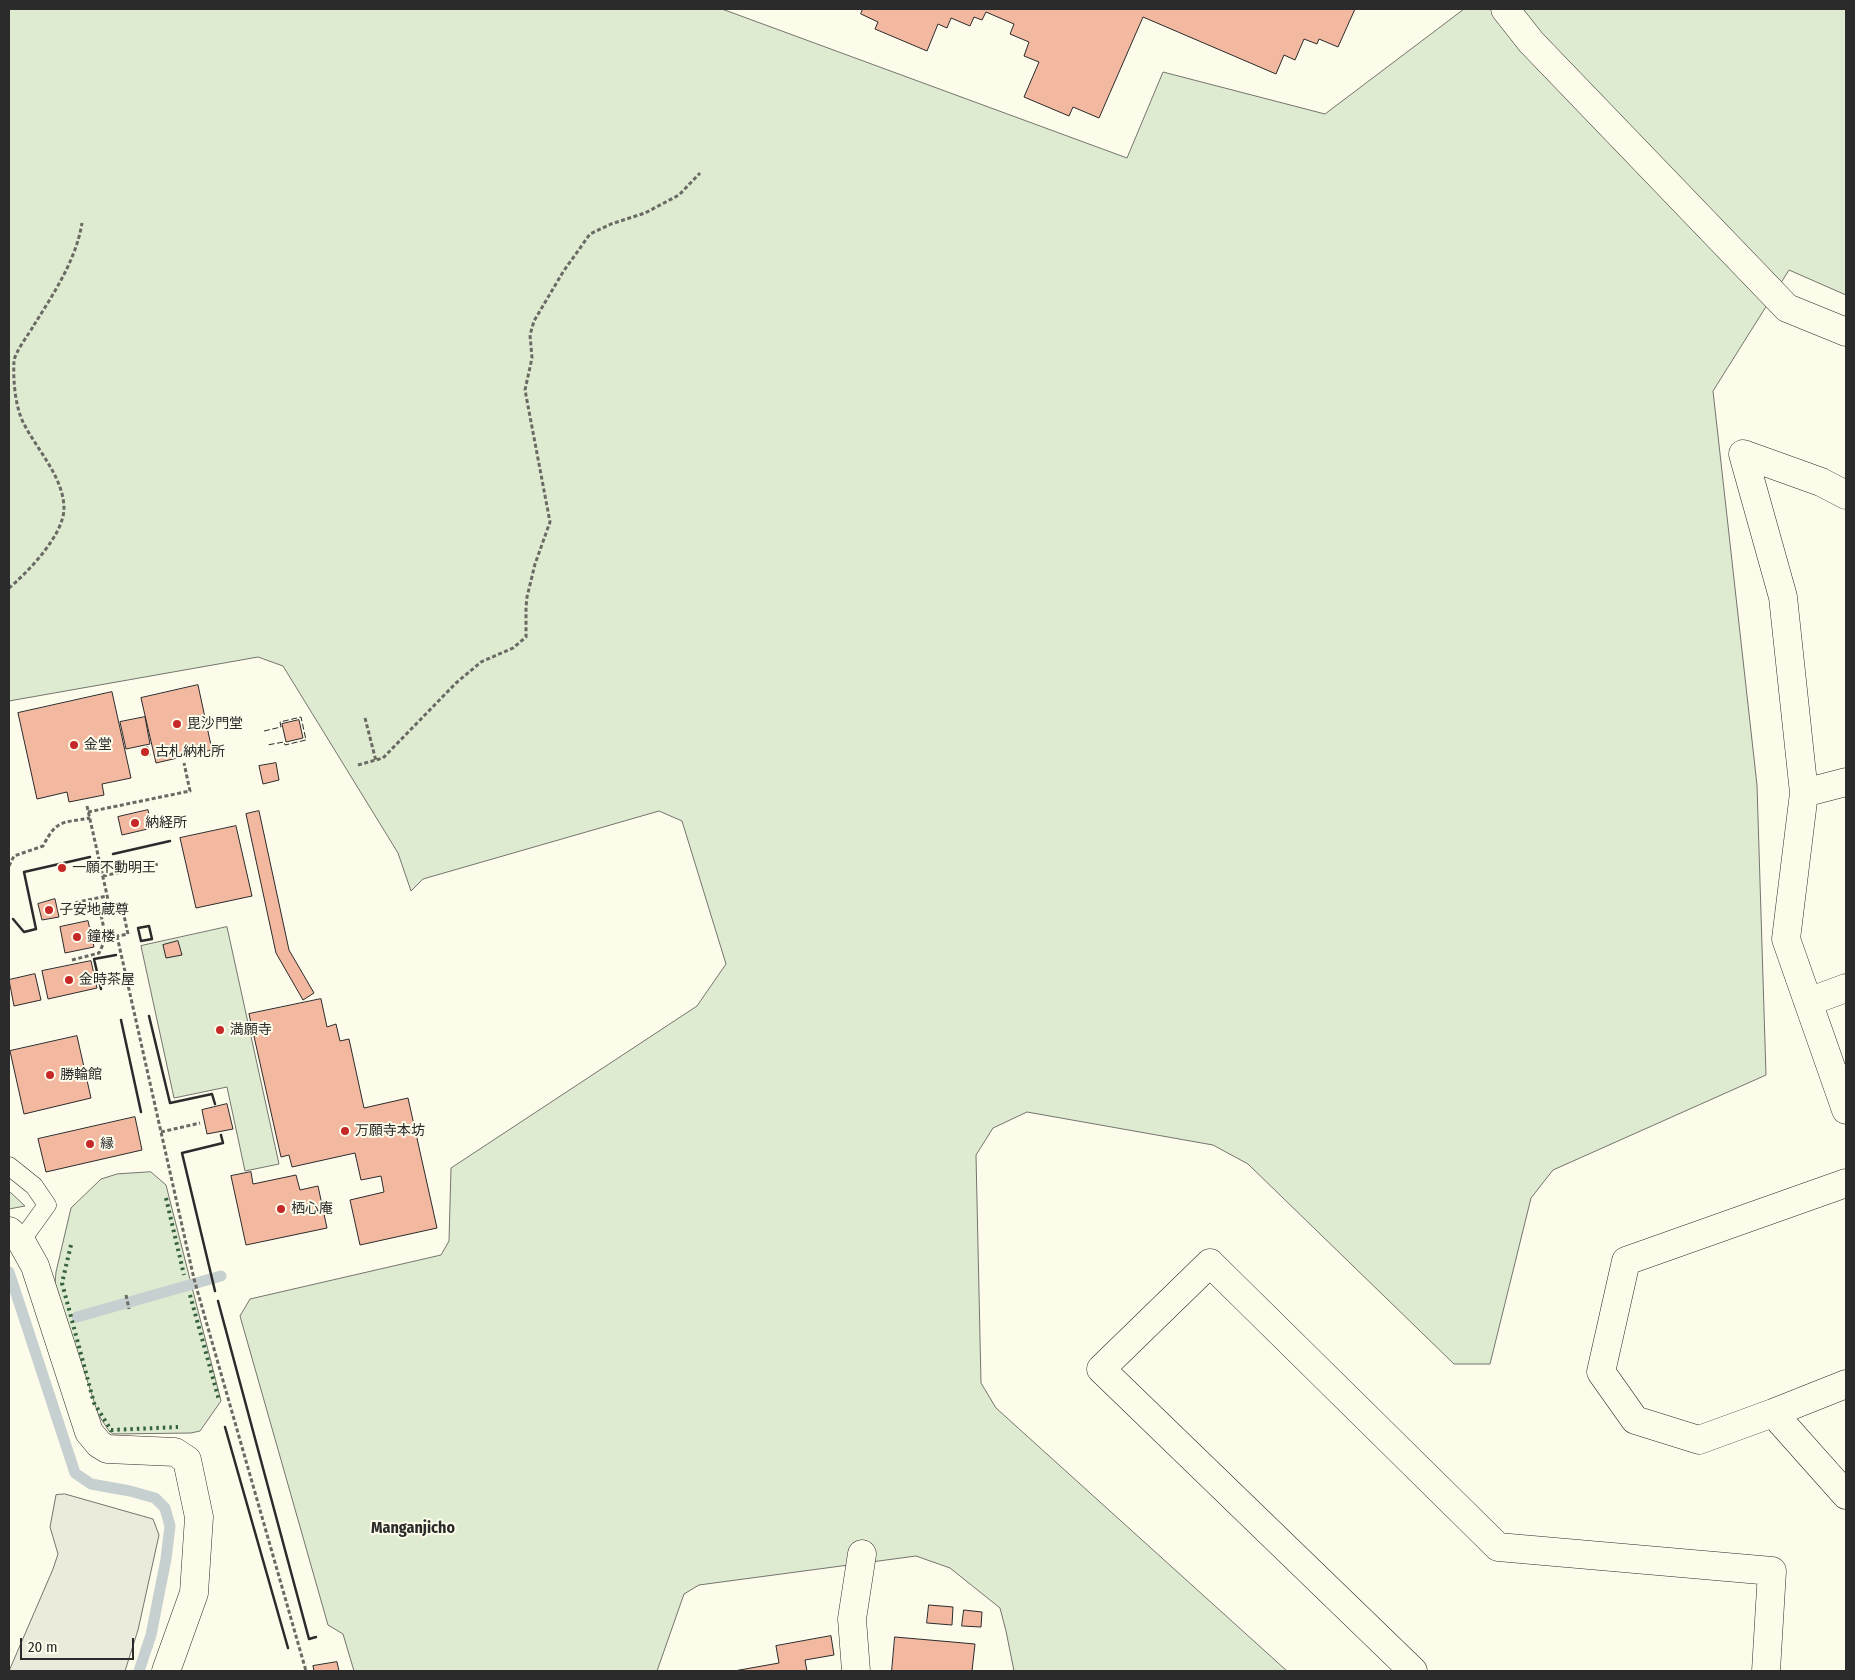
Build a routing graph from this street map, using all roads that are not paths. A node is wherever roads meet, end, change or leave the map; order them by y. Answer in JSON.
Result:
{"nodes":[{"id":1,"x":1505,"y":9,"type":"edge"},
{"id":2,"x":1846,"y":332,"type":"edge"},
{"id":3,"x":1846,"y":495,"type":"edge"},
{"id":4,"x":1846,"y":782,"type":"edge"},
{"id":5,"x":1804,"y":793,"type":"junction"},
{"id":6,"x":1846,"y":988,"type":"edge"},
{"id":7,"x":1808,"y":1002,"type":"junction"},
{"id":8,"x":1846,"y":1110,"type":"edge"},
{"id":9,"x":9,"y":1166,"type":"edge"},
{"id":10,"x":1846,"y":1183,"type":"edge"},
{"id":11,"x":15,"y":1236,"type":"edge"},
{"id":12,"x":1846,"y":1384,"type":"edge"},
{"id":13,"x":1773,"y":1414,"type":"junction"},
{"id":14,"x":1846,"y":1495,"type":"edge"},
{"id":15,"x":862,"y":1554,"type":"dead end"},
{"id":16,"x":166,"y":1671,"type":"edge"},
{"id":17,"x":856,"y":1671,"type":"edge"},
{"id":18,"x":1413,"y":1671,"type":"edge"},
{"id":19,"x":1766,"y":1671,"type":"edge"}],
"edges":[{"from":1,"to":2,"type":"street"},
{"from":3,"to":5,"type":"street"},
{"from":4,"to":5,"type":"street"},
{"from":5,"to":7,"type":"street"},
{"from":6,"to":7,"type":"street"},
{"from":7,"to":8,"type":"street"},
{"from":9,"to":11,"type":"lane"},
{"from":10,"to":13,"type":"street"},
{"from":11,"to":16,"type":"street"},
{"from":12,"to":13,"type":"street"},
{"from":13,"to":14,"type":"street"},
{"from":15,"to":17,"type":"street"},
{"from":18,"to":19,"type":"street"}]}
